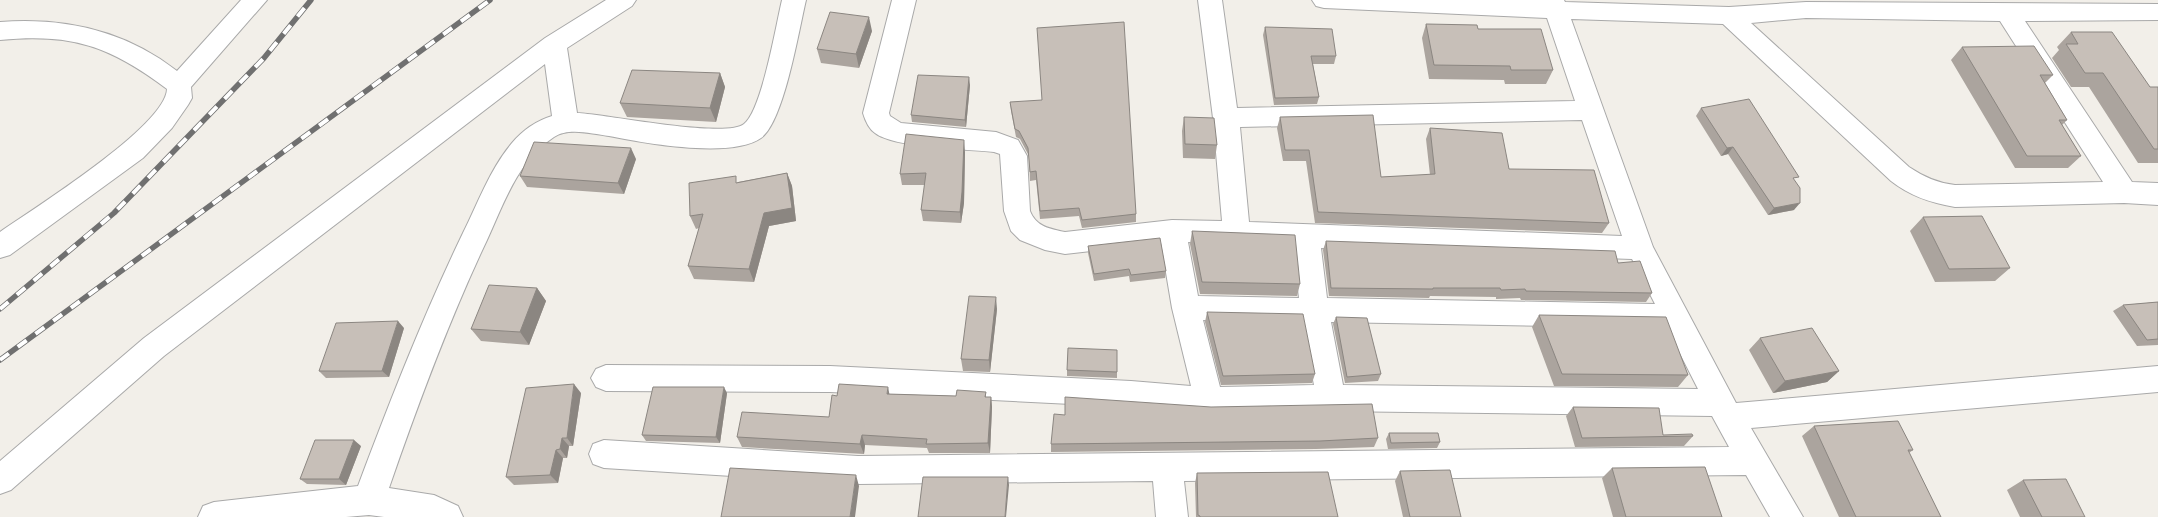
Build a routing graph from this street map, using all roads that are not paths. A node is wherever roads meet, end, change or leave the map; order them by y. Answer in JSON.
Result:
{"nodes":[{"id":1,"x":255,"y":0,"type":"edge"},
{"id":2,"x":624,"y":0,"type":"edge"},
{"id":3,"x":794,"y":0,"type":"edge"},
{"id":4,"x":904,"y":0,"type":"edge"},
{"id":5,"x":1210,"y":0,"type":"edge"},
{"id":6,"x":1324,"y":0,"type":"edge"},
{"id":7,"x":1554,"y":5,"type":"edge"},
{"id":8,"x":1804,"y":5,"type":"edge"},
{"id":9,"x":2068,"y":6,"type":"edge"},
{"id":10,"x":2007,"y":12,"type":"junction"},
{"id":11,"x":2158,"y":12,"type":"edge"},
{"id":12,"x":1729,"y":16,"type":"junction"},
{"id":13,"x":0,"y":32,"type":"edge"},
{"id":14,"x":554,"y":44,"type":"junction"},
{"id":15,"x":179,"y":85,"type":"junction"},
{"id":16,"x":1590,"y":110,"type":"junction"},
{"id":17,"x":1226,"y":118,"type":"junction"},
{"id":18,"x":566,"y":123,"type":"junction"},
{"id":19,"x":2124,"y":192,"type":"junction"},
{"id":20,"x":2158,"y":194,"type":"edge"},
{"id":21,"x":1172,"y":231,"type":"junction"},
{"id":22,"x":1237,"y":232,"type":"junction"},
{"id":23,"x":1306,"y":236,"type":"junction"},
{"id":24,"x":0,"y":247,"type":"edge"},
{"id":25,"x":1640,"y":248,"type":"junction"},
{"id":26,"x":1186,"y":308,"type":"junction"},
{"id":27,"x":1314,"y":310,"type":"junction"},
{"id":28,"x":1676,"y":316,"type":"junction"},
{"id":29,"x":606,"y":378,"type":"dead end"},
{"id":30,"x":2158,"y":379,"type":"edge"},
{"id":31,"x":1331,"y":398,"type":"junction"},
{"id":32,"x":1209,"y":401,"type":"junction"},
{"id":33,"x":1724,"y":410,"type":"junction"},
{"id":34,"x":604,"y":454,"type":"dead end"},
{"id":35,"x":1752,"y":461,"type":"junction"},
{"id":36,"x":1167,"y":468,"type":"junction"},
{"id":37,"x":0,"y":480,"type":"edge"},
{"id":38,"x":369,"y":500,"type":"junction"},
{"id":39,"x":214,"y":517,"type":"edge"},
{"id":40,"x":447,"y":517,"type":"edge"},
{"id":41,"x":1172,"y":517,"type":"edge"},
{"id":42,"x":1787,"y":517,"type":"edge"}],
"edges":[{"from":1,"to":15,"type":"street"},
{"from":2,"to":14,"type":"street"},
{"from":3,"to":18,"type":"street"},
{"from":4,"to":21,"type":"street"},
{"from":5,"to":17,"type":"street"},
{"from":6,"to":7,"type":"street"},
{"from":7,"to":12,"type":"street"},
{"from":7,"to":16,"type":"street"},
{"from":8,"to":10,"type":"street"},
{"from":8,"to":12,"type":"street"},
{"from":9,"to":10,"type":"street"},
{"from":9,"to":11,"type":"street"},
{"from":10,"to":19,"type":"street"},
{"from":12,"to":19,"type":"street"},
{"from":13,"to":15,"type":"street"},
{"from":14,"to":18,"type":"street"},
{"from":14,"to":37,"type":"street"},
{"from":15,"to":24,"type":"street"},
{"from":16,"to":17,"type":"street"},
{"from":16,"to":25,"type":"street"},
{"from":17,"to":22,"type":"street"},
{"from":18,"to":38,"type":"street"},
{"from":19,"to":20,"type":"street"},
{"from":21,"to":22,"type":"street"},
{"from":21,"to":26,"type":"street"},
{"from":22,"to":23,"type":"street"},
{"from":23,"to":25,"type":"street"},
{"from":23,"to":27,"type":"street"},
{"from":25,"to":28,"type":"street"},
{"from":26,"to":27,"type":"street"},
{"from":26,"to":32,"type":"street"},
{"from":27,"to":28,"type":"street"},
{"from":27,"to":31,"type":"street"},
{"from":28,"to":33,"type":"street"},
{"from":29,"to":32,"type":"street"},
{"from":30,"to":33,"type":"street"},
{"from":31,"to":32,"type":"street"},
{"from":31,"to":33,"type":"street"},
{"from":33,"to":35,"type":"street"},
{"from":34,"to":36,"type":"street"},
{"from":35,"to":36,"type":"street"},
{"from":35,"to":42,"type":"street"},
{"from":36,"to":41,"type":"street"},
{"from":38,"to":39,"type":"street"},
{"from":38,"to":40,"type":"street"}]}
